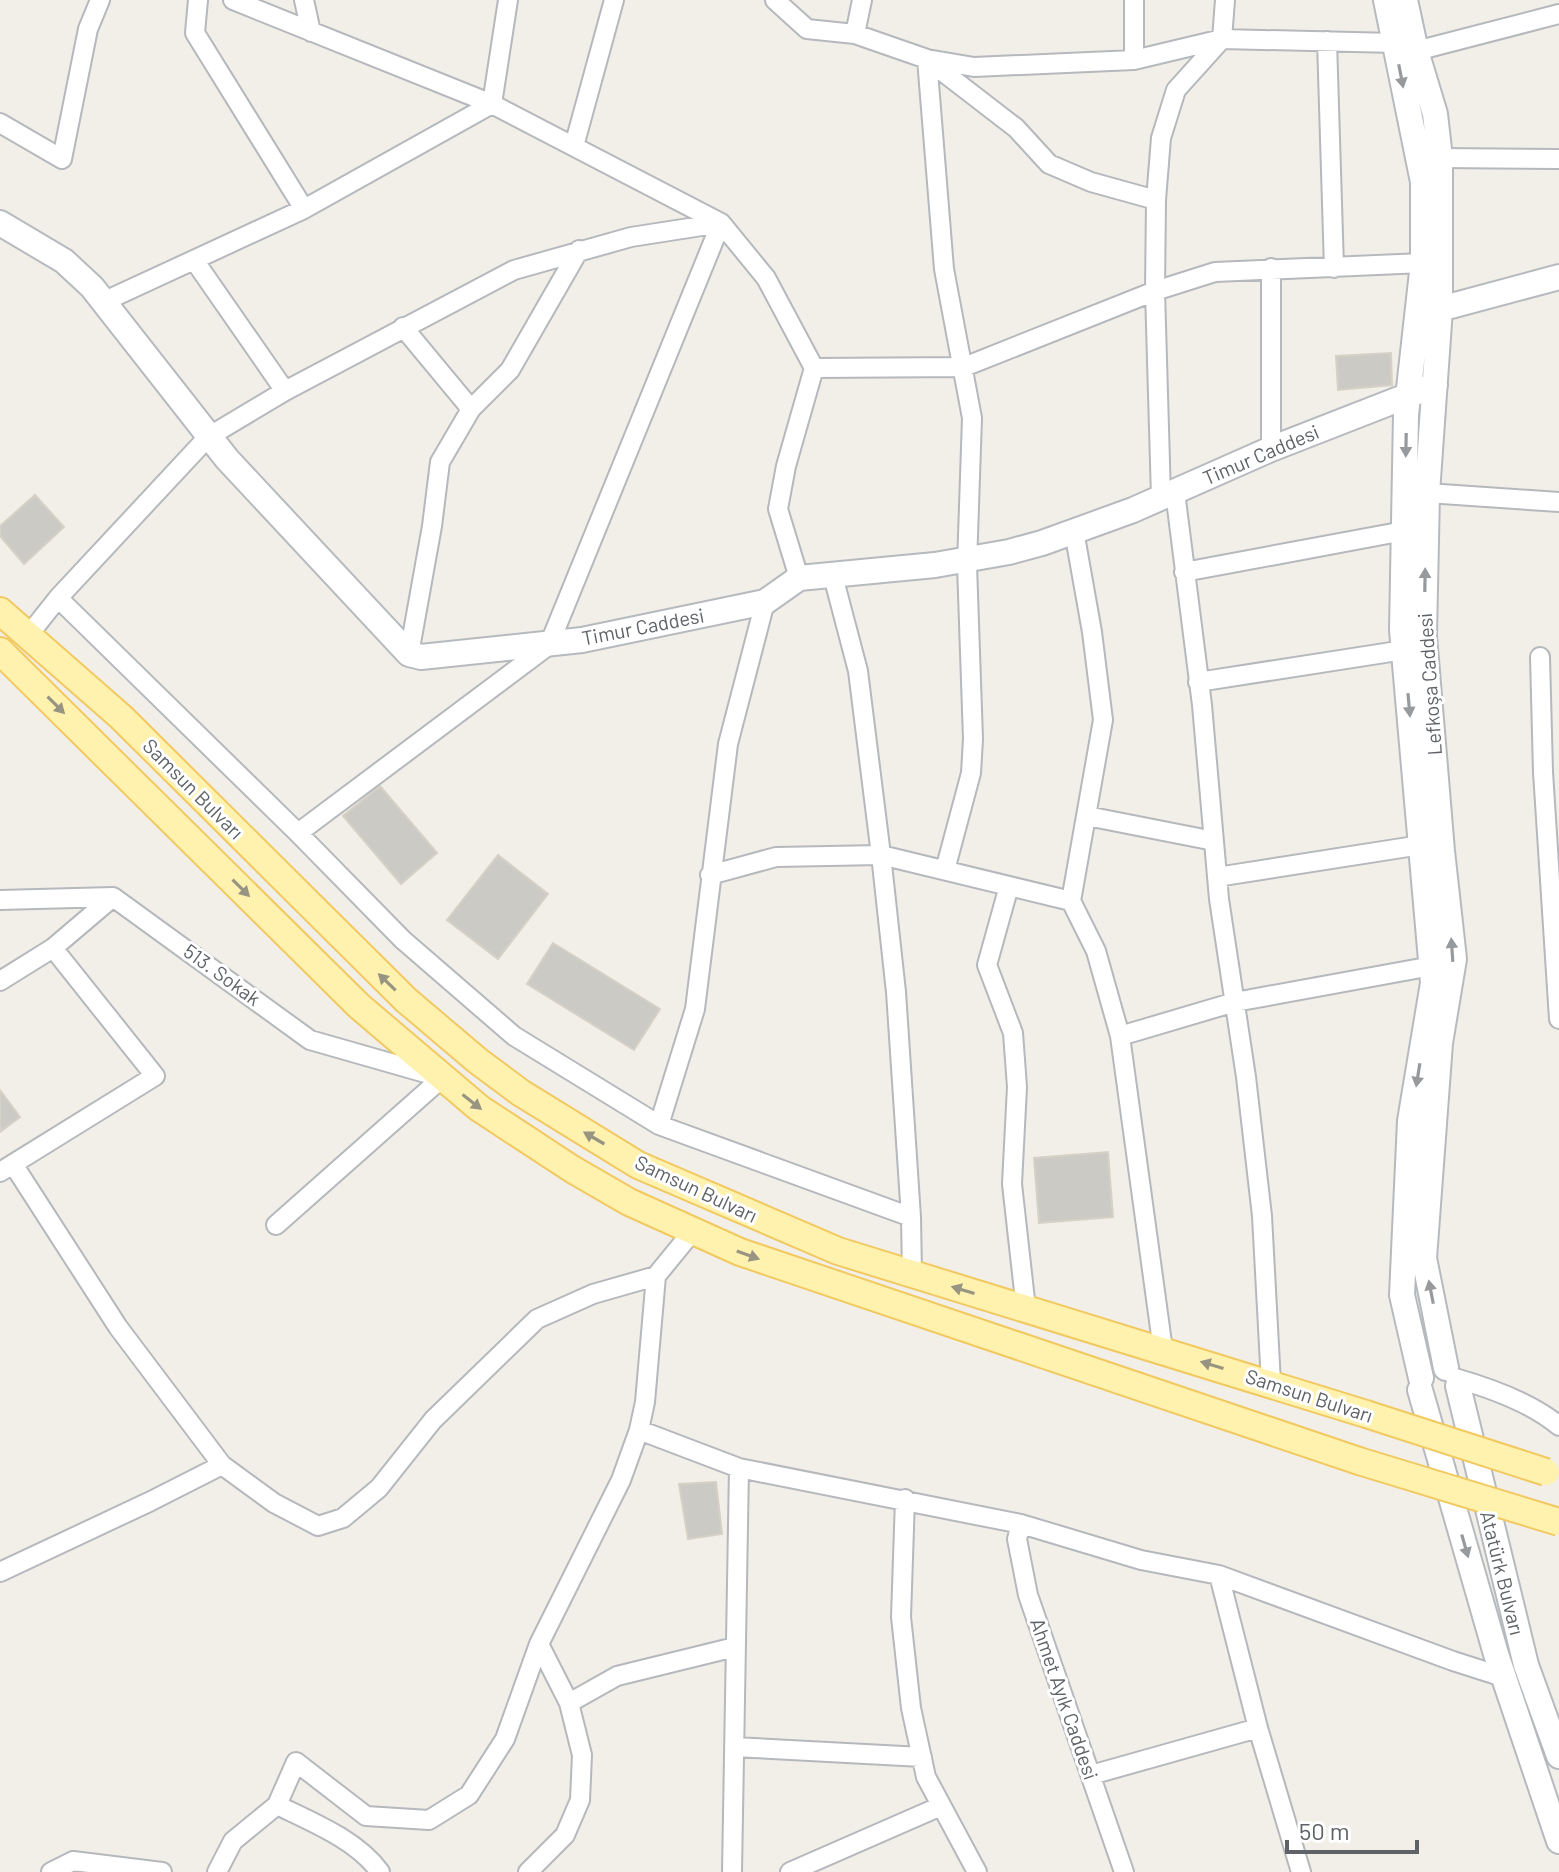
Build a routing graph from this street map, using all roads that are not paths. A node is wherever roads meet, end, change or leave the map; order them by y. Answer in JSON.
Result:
{"nodes":[{"id":1,"x":100,"y":0,"type":"edge"},
{"id":2,"x":198,"y":0,"type":"edge"},
{"id":3,"x":233,"y":0,"type":"edge"},
{"id":4,"x":304,"y":0,"type":"edge"},
{"id":5,"x":508,"y":0,"type":"edge"},
{"id":6,"x":614,"y":0,"type":"edge"},
{"id":7,"x":775,"y":0,"type":"edge"},
{"id":8,"x":862,"y":0,"type":"edge"},
{"id":9,"x":1134,"y":0,"type":"edge"},
{"id":10,"x":1225,"y":0,"type":"edge"},
{"id":11,"x":1386,"y":0,"type":"edge"},
{"id":12,"x":1405,"y":0,"type":"edge"},
{"id":13,"x":1555,"y":0,"type":"edge"},
{"id":14,"x":1559,"y":14,"type":"edge"},
{"id":15,"x":311,"y":32,"type":"junction"},
{"id":16,"x":855,"y":34,"type":"junction"},
{"id":17,"x":1222,"y":39,"type":"junction"},
{"id":18,"x":1327,"y":41,"type":"junction"},
{"id":19,"x":1405,"y":47,"type":"junction"},
{"id":20,"x":927,"y":59,"type":"junction"},
{"id":21,"x":1134,"y":60,"type":"junction"},
{"id":22,"x":492,"y":104,"type":"junction"},
{"id":23,"x":0,"y":123,"type":"edge"},
{"id":24,"x":574,"y":146,"type":"junction"},
{"id":25,"x":1440,"y":158,"type":"junction"},
{"id":26,"x":1559,"y":159,"type":"edge"},
{"id":27,"x":1156,"y":200,"type":"junction"},
{"id":28,"x":304,"y":209,"type":"junction"},
{"id":29,"x":0,"y":223,"type":"edge"},
{"id":30,"x":721,"y":223,"type":"junction"},
{"id":31,"x":579,"y":250,"type":"junction"},
{"id":32,"x":194,"y":260,"type":"junction"},
{"id":33,"x":1423,"y":263,"type":"junction"},
{"id":34,"x":1271,"y":268,"type":"junction"},
{"id":35,"x":1334,"y":268,"type":"junction"},
{"id":36,"x":1559,"y":277,"type":"edge"},
{"id":37,"x":1155,"y":291,"type":"junction"},
{"id":38,"x":105,"y":301,"type":"junction"},
{"id":39,"x":1429,"y":307,"type":"junction"},
{"id":40,"x":403,"y":327,"type":"junction"},
{"id":41,"x":964,"y":367,"type":"junction"},
{"id":42,"x":814,"y":368,"type":"junction"},
{"id":43,"x":1435,"y":385,"type":"junction"},
{"id":44,"x":285,"y":391,"type":"junction"},
{"id":45,"x":1408,"y":395,"type":"junction"},
{"id":46,"x":471,"y":409,"type":"junction"},
{"id":47,"x":208,"y":437,"type":"junction"},
{"id":48,"x":1271,"y":449,"type":"junction"},
{"id":49,"x":1427,"y":493,"type":"junction"},
{"id":50,"x":1168,"y":495,"type":"junction"},
{"id":51,"x":1559,"y":502,"type":"edge"},
{"id":52,"x":1074,"y":531,"type":"junction"},
{"id":53,"x":1404,"y":531,"type":"junction"},
{"id":54,"x":967,"y":561,"type":"junction"},
{"id":55,"x":1184,"y":572,"type":"junction"},
{"id":56,"x":833,"y":576,"type":"junction"},
{"id":57,"x":799,"y":578,"type":"junction"},
{"id":58,"x":58,"y":598,"type":"junction"},
{"id":59,"x":765,"y":602,"type":"junction"},
{"id":60,"x":10,"y":619,"type":"edge"},
{"id":61,"x":549,"y":645,"type":"junction"},
{"id":62,"x":1404,"y":650,"type":"junction"},
{"id":63,"x":0,"y":651,"type":"edge"},
{"id":64,"x":409,"y":654,"type":"junction"},
{"id":65,"x":1540,"y":657,"type":"dead end"},
{"id":66,"x":0,"y":658,"type":"edge"},
{"id":67,"x":27,"y":676,"type":"junction"},
{"id":68,"x":1198,"y":682,"type":"junction"},
{"id":69,"x":1551,"y":772,"type":"edge"},
{"id":70,"x":1087,"y":816,"type":"junction"},
{"id":71,"x":298,"y":833,"type":"junction"},
{"id":72,"x":1214,"y":841,"type":"junction"},
{"id":73,"x":1421,"y":845,"type":"junction"},
{"id":74,"x":881,"y":855,"type":"junction"},
{"id":75,"x":945,"y":870,"type":"junction"},
{"id":76,"x":710,"y":875,"type":"junction"},
{"id":77,"x":1217,"y":877,"type":"junction"},
{"id":78,"x":1009,"y":886,"type":"junction"},
{"id":79,"x":113,"y":897,"type":"junction"},
{"id":80,"x":0,"y":900,"type":"edge"},
{"id":81,"x":1071,"y":901,"type":"junction"},
{"id":82,"x":53,"y":948,"type":"junction"},
{"id":83,"x":1432,"y":966,"type":"junction"},
{"id":84,"x":0,"y":981,"type":"edge"},
{"id":85,"x":1235,"y":1002,"type":"junction"},
{"id":86,"x":1559,"y":1019,"type":"edge"},
{"id":87,"x":1120,"y":1036,"type":"junction"},
{"id":88,"x":442,"y":1078,"type":"junction"},
{"id":89,"x":659,"y":1125,"type":"junction"},
{"id":90,"x":6,"y":1168,"type":"edge"},
{"id":91,"x":911,"y":1217,"type":"junction"},
{"id":92,"x":276,"y":1225,"type":"dead end"},
{"id":93,"x":692,"y":1232,"type":"junction"},
{"id":94,"x":912,"y":1275,"type":"junction"},
{"id":95,"x":656,"y":1276,"type":"junction"},
{"id":96,"x":1026,"y":1309,"type":"junction"},
{"id":97,"x":1163,"y":1350,"type":"junction"},
{"id":98,"x":1453,"y":1378,"type":"junction"},
{"id":99,"x":1271,"y":1383,"type":"junction"},
{"id":100,"x":1420,"y":1384,"type":"junction"},
{"id":101,"x":1559,"y":1426,"type":"edge"},
{"id":102,"x":639,"y":1430,"type":"junction"},
{"id":103,"x":222,"y":1465,"type":"junction"},
{"id":104,"x":739,"y":1468,"type":"junction"},
{"id":105,"x":1555,"y":1475,"type":"edge"},
{"id":106,"x":905,"y":1499,"type":"junction"},
{"id":107,"x":1559,"y":1522,"type":"edge"},
{"id":108,"x":1021,"y":1524,"type":"junction"},
{"id":109,"x":0,"y":1572,"type":"edge"},
{"id":110,"x":1219,"y":1575,"type":"junction"},
{"id":111,"x":539,"y":1644,"type":"junction"},
{"id":112,"x":735,"y":1647,"type":"junction"},
{"id":113,"x":1503,"y":1677,"type":"junction"},
{"id":114,"x":569,"y":1703,"type":"junction"},
{"id":115,"x":1551,"y":1707,"type":"edge"},
{"id":116,"x":1258,"y":1728,"type":"junction"},
{"id":117,"x":734,"y":1747,"type":"junction"},
{"id":118,"x":1559,"y":1756,"type":"edge"},
{"id":119,"x":922,"y":1757,"type":"junction"},
{"id":120,"x":1091,"y":1775,"type":"junction"},
{"id":121,"x":277,"y":1805,"type":"junction"},
{"id":122,"x":941,"y":1806,"type":"junction"},
{"id":123,"x":1559,"y":1841,"type":"edge"},
{"id":124,"x":51,"y":1872,"type":"edge"},
{"id":125,"x":162,"y":1872,"type":"edge"},
{"id":126,"x":217,"y":1872,"type":"edge"},
{"id":127,"x":380,"y":1872,"type":"edge"},
{"id":128,"x":528,"y":1872,"type":"edge"},
{"id":129,"x":732,"y":1872,"type":"edge"},
{"id":130,"x":790,"y":1872,"type":"edge"},
{"id":131,"x":977,"y":1872,"type":"edge"},
{"id":132,"x":1124,"y":1872,"type":"edge"},
{"id":133,"x":1301,"y":1872,"type":"edge"}],
"edges":[{"from":1,"to":23,"type":"street"},
{"from":2,"to":28,"type":"street"},
{"from":3,"to":15,"type":"street"},
{"from":4,"to":15,"type":"street"},
{"from":5,"to":22,"type":"street"},
{"from":6,"to":24,"type":"street"},
{"from":7,"to":16,"type":"street"},
{"from":8,"to":16,"type":"street"},
{"from":9,"to":21,"type":"street"},
{"from":10,"to":17,"type":"street"},
{"from":11,"to":19,"type":"street"},
{"from":12,"to":19,"type":"street","name":"Lefkoşa Caddesi"},
{"from":13,"to":14,"type":"street"},
{"from":14,"to":19,"type":"street"},
{"from":15,"to":22,"type":"street"},
{"from":16,"to":20,"type":"street"},
{"from":17,"to":18,"type":"street"},
{"from":17,"to":21,"type":"street"},
{"from":17,"to":27,"type":"street"},
{"from":18,"to":19,"type":"street"},
{"from":18,"to":35,"type":"street"},
{"from":19,"to":25,"type":"street","name":"Lefkoşa Caddesi"},
{"from":19,"to":33,"type":"street","one_way":true},
{"from":20,"to":21,"type":"street"},
{"from":20,"to":27,"type":"street"},
{"from":20,"to":41,"type":"street"},
{"from":22,"to":24,"type":"street"},
{"from":22,"to":28,"type":"street"},
{"from":24,"to":30,"type":"street"},
{"from":25,"to":26,"type":"street"},
{"from":25,"to":39,"type":"street","name":"Lefkoşa Caddesi"},
{"from":27,"to":37,"type":"street"},
{"from":28,"to":32,"type":"street"},
{"from":29,"to":38,"type":"street"},
{"from":30,"to":31,"type":"street"},
{"from":30,"to":42,"type":"street"},
{"from":30,"to":61,"type":"street"},
{"from":31,"to":40,"type":"street"},
{"from":31,"to":46,"type":"street"},
{"from":32,"to":38,"type":"street"},
{"from":32,"to":44,"type":"street"},
{"from":33,"to":35,"type":"street"},
{"from":33,"to":39,"type":"street"},
{"from":34,"to":35,"type":"street"},
{"from":34,"to":37,"type":"street"},
{"from":34,"to":48,"type":"street"},
{"from":36,"to":39,"type":"street"},
{"from":37,"to":41,"type":"street"},
{"from":37,"to":50,"type":"street"},
{"from":38,"to":47,"type":"street"},
{"from":39,"to":43,"type":"street","name":"Lefkoşa Caddesi"},
{"from":39,"to":45,"type":"street"},
{"from":40,"to":44,"type":"street"},
{"from":40,"to":46,"type":"street"},
{"from":41,"to":42,"type":"street"},
{"from":41,"to":54,"type":"street"},
{"from":42,"to":57,"type":"street"},
{"from":43,"to":45,"type":"street","name":"Timur Caddesi"},
{"from":43,"to":49,"type":"street","name":"Lefkoşa Caddesi"},
{"from":44,"to":47,"type":"street"},
{"from":45,"to":48,"type":"street","name":"Timur Caddesi"},
{"from":45,"to":53,"type":"street","one_way":true},
{"from":46,"to":64,"type":"street"},
{"from":47,"to":58,"type":"street"},
{"from":47,"to":64,"type":"street"},
{"from":48,"to":50,"type":"street","name":"Timur Caddesi"},
{"from":49,"to":51,"type":"street"},
{"from":98,"to":49,"type":"street","name":"Lefkoşa Caddesi","one_way":true},
{"from":50,"to":52,"type":"street","name":"Timur Caddesi"},
{"from":50,"to":55,"type":"street"},
{"from":52,"to":54,"type":"street","name":"Timur Caddesi"},
{"from":52,"to":70,"type":"street"},
{"from":53,"to":55,"type":"street"},
{"from":53,"to":62,"type":"street"},
{"from":54,"to":56,"type":"street","name":"Timur Caddesi"},
{"from":54,"to":75,"type":"street"},
{"from":55,"to":68,"type":"street"},
{"from":56,"to":57,"type":"street","name":"Timur Caddesi"},
{"from":56,"to":74,"type":"street"},
{"from":57,"to":59,"type":"street","name":"Timur Caddesi"},
{"from":58,"to":60,"type":"street"},
{"from":58,"to":71,"type":"street"},
{"from":59,"to":61,"type":"street","name":"Timur Caddesi"},
{"from":59,"to":76,"type":"street"},
{"from":94,"to":60,"type":"main road","name":"Samsun Bulvarı","one_way":true},
{"from":61,"to":64,"type":"street","name":"Timur Caddesi"},
{"from":61,"to":71,"type":"street"},
{"from":62,"to":68,"type":"street"},
{"from":62,"to":73,"type":"street","one_way":true},
{"from":63,"to":67,"type":"main road"},
{"from":65,"to":69,"type":"street"},
{"from":66,"to":67,"type":"main road"},
{"from":67,"to":88,"type":"main road","one_way":true},
{"from":68,"to":72,"type":"street"},
{"from":69,"to":86,"type":"street"},
{"from":70,"to":72,"type":"street"},
{"from":70,"to":81,"type":"street"},
{"from":71,"to":89,"type":"street"},
{"from":72,"to":77,"type":"street"},
{"from":73,"to":77,"type":"street"},
{"from":73,"to":83,"type":"street"},
{"from":74,"to":75,"type":"street"},
{"from":74,"to":76,"type":"street"},
{"from":74,"to":91,"type":"street"},
{"from":75,"to":78,"type":"street"},
{"from":76,"to":89,"type":"street"},
{"from":77,"to":85,"type":"street"},
{"from":78,"to":81,"type":"street"},
{"from":78,"to":96,"type":"street"},
{"from":79,"to":80,"type":"street"},
{"from":79,"to":82,"type":"street"},
{"from":79,"to":88,"type":"street","name":"513. Sokak"},
{"from":81,"to":87,"type":"street"},
{"from":82,"to":84,"type":"street"},
{"from":82,"to":90,"type":"street"},
{"from":83,"to":85,"type":"street"},
{"from":83,"to":100,"type":"street","one_way":true},
{"from":85,"to":87,"type":"street"},
{"from":85,"to":99,"type":"street"},
{"from":87,"to":97,"type":"street"},
{"from":88,"to":92,"type":"street"},
{"from":88,"to":93,"type":"main road","one_way":true},
{"from":89,"to":91,"type":"street"},
{"from":90,"to":103,"type":"street"},
{"from":91,"to":94,"type":"street"},
{"from":93,"to":95,"type":"street"},
{"from":93,"to":107,"type":"main road","one_way":true,"bridge":true},
{"from":96,"to":94,"type":"main road","name":"Samsun Bulvarı","one_way":true},
{"from":95,"to":102,"type":"street"},
{"from":95,"to":103,"type":"street"},
{"from":96,"to":97,"type":"main road","name":"Samsun Bulvarı"},
{"from":99,"to":97,"type":"main road","name":"Samsun Bulvarı","one_way":true},
{"from":98,"to":100,"type":"street"},
{"from":98,"to":100,"type":"street"},
{"from":98,"to":101,"type":"street"},
{"from":98,"to":115,"type":"street","name":"Atatürk Bulvarı"},
{"from":99,"to":105,"type":"main road","name":"Samsun Bulvarı","bridge":true},
{"from":100,"to":113,"type":"street","one_way":true},
{"from":102,"to":104,"type":"street"},
{"from":102,"to":111,"type":"street"},
{"from":103,"to":109,"type":"street"},
{"from":104,"to":106,"type":"street"},
{"from":104,"to":112,"type":"street"},
{"from":106,"to":108,"type":"street"},
{"from":106,"to":119,"type":"street"},
{"from":108,"to":110,"type":"street"},
{"from":108,"to":120,"type":"street","name":"Ahmet Ayık Caddesi"},
{"from":110,"to":113,"type":"street"},
{"from":110,"to":116,"type":"street"},
{"from":111,"to":114,"type":"street"},
{"from":111,"to":121,"type":"street"},
{"from":112,"to":114,"type":"street"},
{"from":112,"to":117,"type":"street"},
{"from":113,"to":123,"type":"street"},
{"from":114,"to":128,"type":"street"},
{"from":115,"to":118,"type":"street","name":"Atatürk Bulvarı"},
{"from":116,"to":120,"type":"street"},
{"from":116,"to":133,"type":"street"},
{"from":117,"to":119,"type":"street"},
{"from":117,"to":129,"type":"street"},
{"from":119,"to":122,"type":"street"},
{"from":120,"to":132,"type":"street","name":"Ahmet Ayık Caddesi"},
{"from":121,"to":126,"type":"street"},
{"from":121,"to":127,"type":"street"},
{"from":122,"to":130,"type":"street"},
{"from":122,"to":131,"type":"street"},
{"from":124,"to":125,"type":"street"}]}
